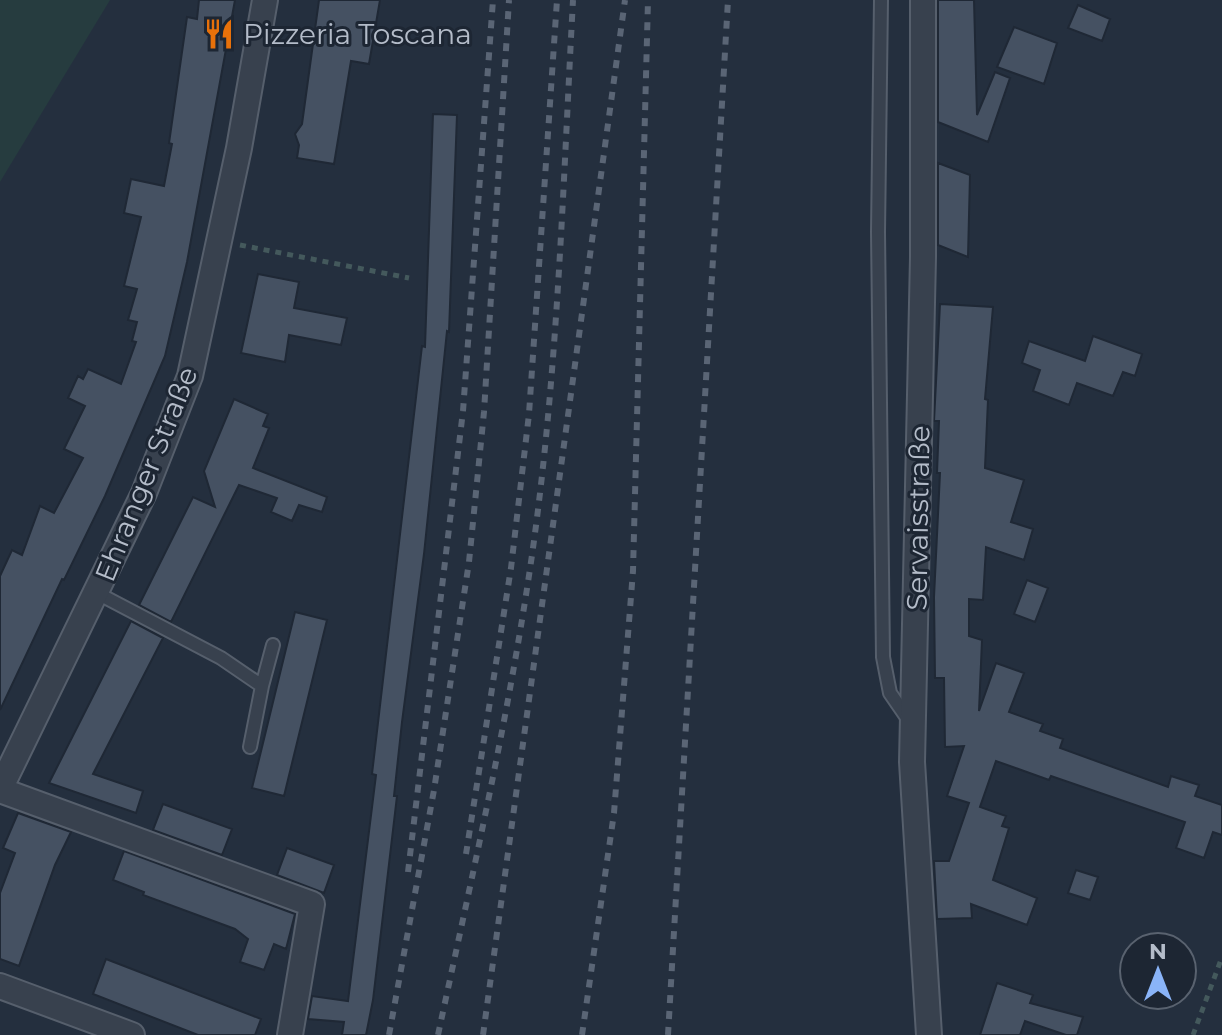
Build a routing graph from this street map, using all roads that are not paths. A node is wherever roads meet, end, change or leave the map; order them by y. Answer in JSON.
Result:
{"nodes":[{"id":1,"x":265,"y":0,"type":"edge"},
{"id":2,"x":881,"y":0,"type":"edge"},
{"id":3,"x":923,"y":0,"type":"edge"},
{"id":4,"x":97,"y":593,"type":"junction"},
{"id":5,"x":273,"y":645,"type":"dead end"},
{"id":6,"x":262,"y":686,"type":"junction"},
{"id":7,"x":913,"y":728,"type":"junction"},
{"id":8,"x":250,"y":747,"type":"dead end"},
{"id":9,"x":0,"y":789,"type":"edge"},
{"id":10,"x":0,"y":986,"type":"edge"},
{"id":11,"x":132,"y":1035,"type":"edge"},
{"id":12,"x":290,"y":1035,"type":"edge"},
{"id":13,"x":929,"y":1035,"type":"edge"}],
"edges":[{"from":1,"to":4,"type":"street","name":"Ehranger Straße"},
{"from":2,"to":7,"type":"lane"},
{"from":3,"to":7,"type":"street","name":"Servaisstraße"},
{"from":4,"to":6,"type":"lane"},
{"from":4,"to":9,"type":"street","name":"Ehranger Straße"},
{"from":5,"to":6,"type":"lane"},
{"from":6,"to":8,"type":"lane"},
{"from":7,"to":13,"type":"street","name":"Servaisstraße"},
{"from":9,"to":12,"type":"street"},
{"from":10,"to":11,"type":"street"}]}
